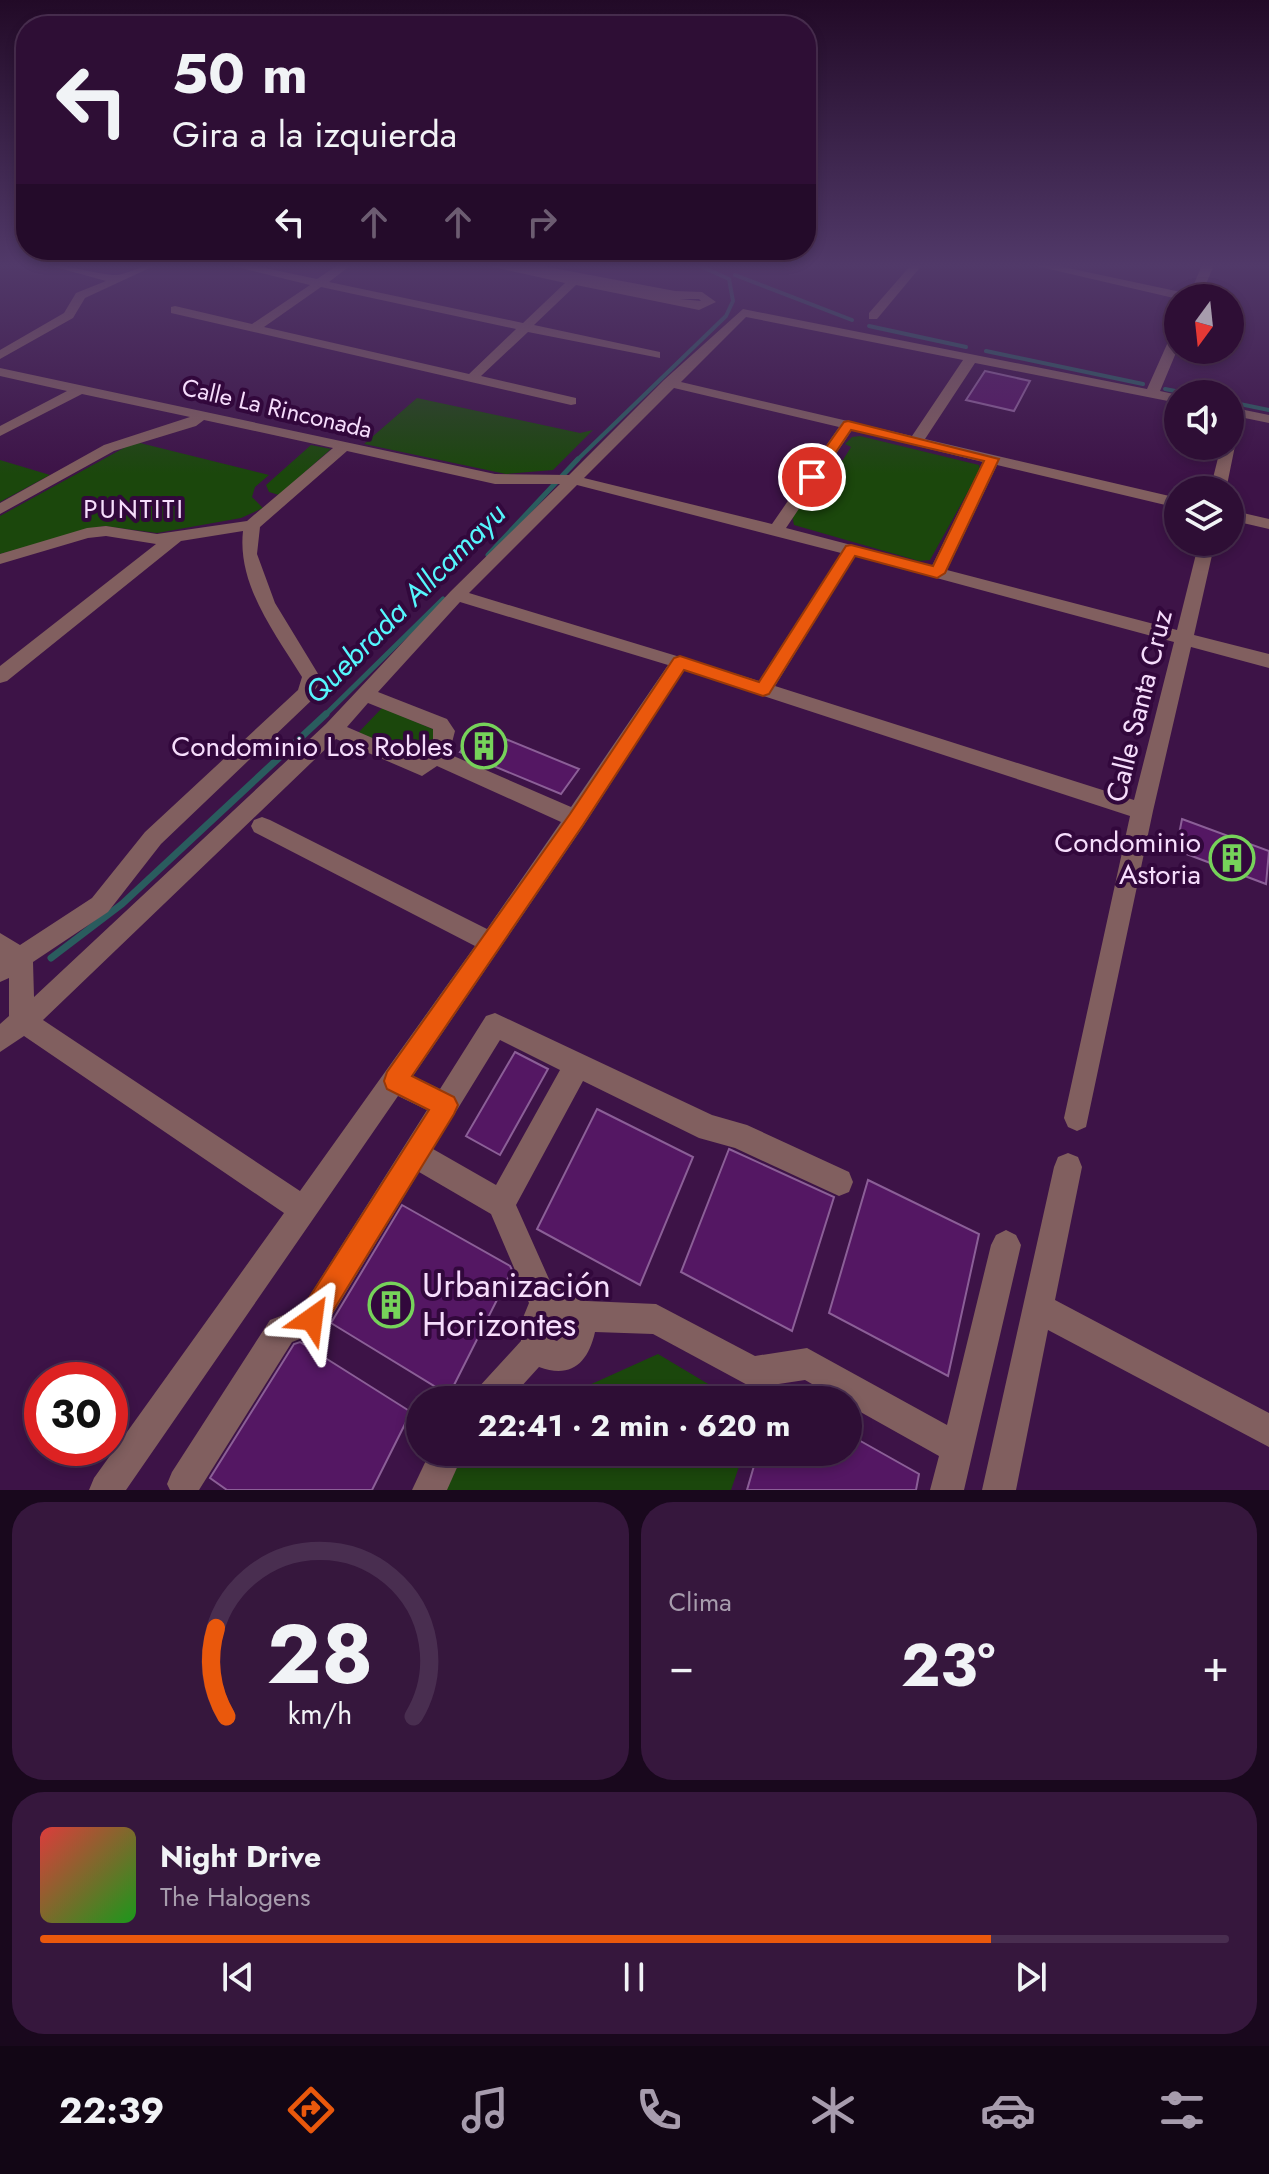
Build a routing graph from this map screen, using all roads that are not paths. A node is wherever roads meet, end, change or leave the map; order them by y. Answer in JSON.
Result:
{"nodes":[{"id":1,"x":35,"y":335,"type":"edge"},
{"id":2,"x":282,"y":335,"type":"edge"},
{"id":3,"x":521,"y":335,"type":"edge"},
{"id":4,"x":559,"y":335,"type":"edge"},
{"id":5,"x":720,"y":335,"type":"edge"},
{"id":6,"x":855,"y":335,"type":"edge"},
{"id":7,"x":0,"y":355,"type":"edge"},
{"id":8,"x":655,"y":355,"type":"dead end"},
{"id":9,"x":972,"y":357,"type":"junction"},
{"id":10,"x":1165,"y":364,"type":"edge"},
{"id":11,"x":0,"y":372,"type":"edge"},
{"id":12,"x":472,"y":378,"type":"junction"},
{"id":13,"x":669,"y":383,"type":"junction"},
{"id":14,"x":82,"y":388,"type":"junction"},
{"id":15,"x":1152,"y":393,"type":"junction"},
{"id":16,"x":1164,"y":396,"type":"edge"},
{"id":17,"x":571,"y":401,"type":"dead end"},
{"id":18,"x":203,"y":414,"type":"junction"},
{"id":19,"x":1244,"y":416,"type":"edge"},
{"id":20,"x":1269,"y":419,"type":"edge"},
{"id":21,"x":848,"y":425,"type":"junction"},
{"id":22,"x":0,"y":432,"type":"edge"},
{"id":23,"x":916,"y":441,"type":"junction"},
{"id":24,"x":344,"y":446,"type":"junction"},
{"id":25,"x":992,"y":459,"type":"junction"},
{"id":26,"x":570,"y":480,"type":"junction"},
{"id":27,"x":1164,"y":500,"type":"edge"},
{"id":28,"x":0,"y":509,"type":"edge"},
{"id":29,"x":1244,"y":518,"type":"edge"},
{"id":30,"x":1269,"y":524,"type":"edge"},
{"id":31,"x":252,"y":525,"type":"junction"},
{"id":32,"x":776,"y":530,"type":"junction"},
{"id":33,"x":175,"y":537,"type":"junction"},
{"id":34,"x":851,"y":550,"type":"junction"},
{"id":35,"x":1204,"y":556,"type":"edge"},
{"id":36,"x":0,"y":559,"type":"edge"},
{"id":37,"x":937,"y":573,"type":"junction"},
{"id":38,"x":457,"y":595,"type":"junction"},
{"id":39,"x":1186,"y":639,"type":"junction"},
{"id":40,"x":1269,"y":661,"type":"edge"},
{"id":41,"x":680,"y":662,"type":"junction"},
{"id":42,"x":0,"y":676,"type":"edge"},
{"id":43,"x":763,"y":690,"type":"junction"},
{"id":44,"x":366,"y":695,"type":"junction"},
{"id":45,"x":333,"y":729,"type":"junction"},
{"id":46,"x":435,"y":756,"type":"junction"},
{"id":47,"x":1142,"y":811,"type":"junction"},
{"id":48,"x":576,"y":819,"type":"junction"},
{"id":49,"x":262,"y":826,"type":"dead end"},
{"id":50,"x":491,"y":943,"type":"junction"},
{"id":51,"x":7,"y":958,"type":"edge"},
{"id":52,"x":22,"y":1020,"type":"junction"},
{"id":53,"x":0,"y":1040,"type":"edge"},
{"id":54,"x":578,"y":1063,"type":"junction"},
{"id":55,"x":395,"y":1081,"type":"junction"},
{"id":56,"x":446,"y":1105,"type":"junction"},
{"id":57,"x":1077,"y":1118,"type":"dead end"},
{"id":58,"x":413,"y":1153,"type":"junction"},
{"id":59,"x":1068,"y":1167,"type":"dead end"},
{"id":60,"x":839,"y":1182,"type":"dead end"},
{"id":61,"x":501,"y":1204,"type":"junction"},
{"id":62,"x":302,"y":1209,"type":"junction"},
{"id":63,"x":1006,"y":1245,"type":"dead end"},
{"id":64,"x":545,"y":1306,"type":"junction"},
{"id":65,"x":1038,"y":1308,"type":"junction"},
{"id":66,"x":579,"y":1316,"type":"junction"},
{"id":67,"x":537,"y":1346,"type":"junction"},
{"id":68,"x":501,"y":1386,"type":"edge"},
{"id":69,"x":1269,"y":1431,"type":"edge"},
{"id":70,"x":956,"y":1448,"type":"junction"},
{"id":71,"x":441,"y":1466,"type":"edge"},
{"id":72,"x":184,"y":1484,"type":"dead end"},
{"id":73,"x":106,"y":1490,"type":"edge"},
{"id":74,"x":429,"y":1490,"type":"edge"},
{"id":75,"x":947,"y":1490,"type":"edge"},
{"id":76,"x":999,"y":1490,"type":"edge"}],
"edges":[{"from":1,"to":7,"type":"street"},
{"from":2,"to":12,"type":"street"},
{"from":3,"to":12,"type":"street"},
{"from":4,"to":8,"type":"street"},
{"from":5,"to":13,"type":"street"},
{"from":6,"to":9,"type":"street"},
{"from":9,"to":15,"type":"street"},
{"from":9,"to":23,"type":"street"},
{"from":10,"to":15,"type":"street"},
{"from":11,"to":14,"type":"street","name":"Calle La Rinconada"},
{"from":12,"to":17,"type":"street"},
{"from":13,"to":21,"type":"street"},
{"from":13,"to":26,"type":"street"},
{"from":14,"to":18,"type":"street","name":"Calle La Rinconada"},
{"from":14,"to":22,"type":"street"},
{"from":15,"to":16,"type":"street"},
{"from":18,"to":24,"type":"street","name":"Calle La Rinconada"},
{"from":18,"to":28,"type":"street"},
{"from":19,"to":20,"type":"street"},
{"from":21,"to":23,"type":"street"},
{"from":21,"to":32,"type":"street"},
{"from":23,"to":25,"type":"street"},
{"from":24,"to":26,"type":"street","name":"Calle La Rinconada"},
{"from":24,"to":31,"type":"street"},
{"from":25,"to":27,"type":"street"},
{"from":25,"to":37,"type":"street"},
{"from":26,"to":32,"type":"street","name":"Calle La Rinconada"},
{"from":26,"to":38,"type":"street"},
{"from":29,"to":30,"type":"street"},
{"from":31,"to":33,"type":"street"},
{"from":31,"to":51,"type":"street"},
{"from":32,"to":34,"type":"street","name":"Calle La Rinconada"},
{"from":33,"to":36,"type":"street"},
{"from":33,"to":42,"type":"street"},
{"from":34,"to":37,"type":"street","name":"Calle La Rinconada"},
{"from":34,"to":43,"type":"street"},
{"from":35,"to":39,"type":"street","name":"Calle Santa Cruz"},
{"from":37,"to":39,"type":"street","name":"Calle La Rinconada"},
{"from":38,"to":41,"type":"street"},
{"from":38,"to":44,"type":"street"},
{"from":39,"to":40,"type":"street","name":"Calle La Rinconada"},
{"from":39,"to":47,"type":"street","name":"Calle Santa Cruz"},
{"from":41,"to":43,"type":"street"},
{"from":41,"to":48,"type":"street"},
{"from":43,"to":47,"type":"street"},
{"from":44,"to":45,"type":"street"},
{"from":44,"to":46,"type":"street"},
{"from":45,"to":46,"type":"street"},
{"from":45,"to":52,"type":"street"},
{"from":46,"to":48,"type":"street"},
{"from":47,"to":57,"type":"street","name":"Calle Santa Cruz"},
{"from":48,"to":50,"type":"street"},
{"from":49,"to":50,"type":"street"},
{"from":50,"to":55,"type":"street"},
{"from":51,"to":52,"type":"street"},
{"from":52,"to":53,"type":"street"},
{"from":52,"to":62,"type":"street"},
{"from":54,"to":56,"type":"street"},
{"from":54,"to":60,"type":"street"},
{"from":54,"to":61,"type":"street"},
{"from":55,"to":56,"type":"street"},
{"from":55,"to":62,"type":"street"},
{"from":56,"to":58,"type":"street"},
{"from":58,"to":61,"type":"street"},
{"from":58,"to":72,"type":"street"},
{"from":59,"to":65,"type":"street"},
{"from":61,"to":64,"type":"street"},
{"from":62,"to":73,"type":"street"},
{"from":63,"to":70,"type":"street"},
{"from":64,"to":66,"type":"street"},
{"from":64,"to":67,"type":"street"},
{"from":65,"to":69,"type":"street"},
{"from":65,"to":76,"type":"street"},
{"from":66,"to":67,"type":"street"},
{"from":66,"to":70,"type":"street"},
{"from":67,"to":68,"type":"street"},
{"from":70,"to":75,"type":"street"},
{"from":71,"to":74,"type":"street"}]}
